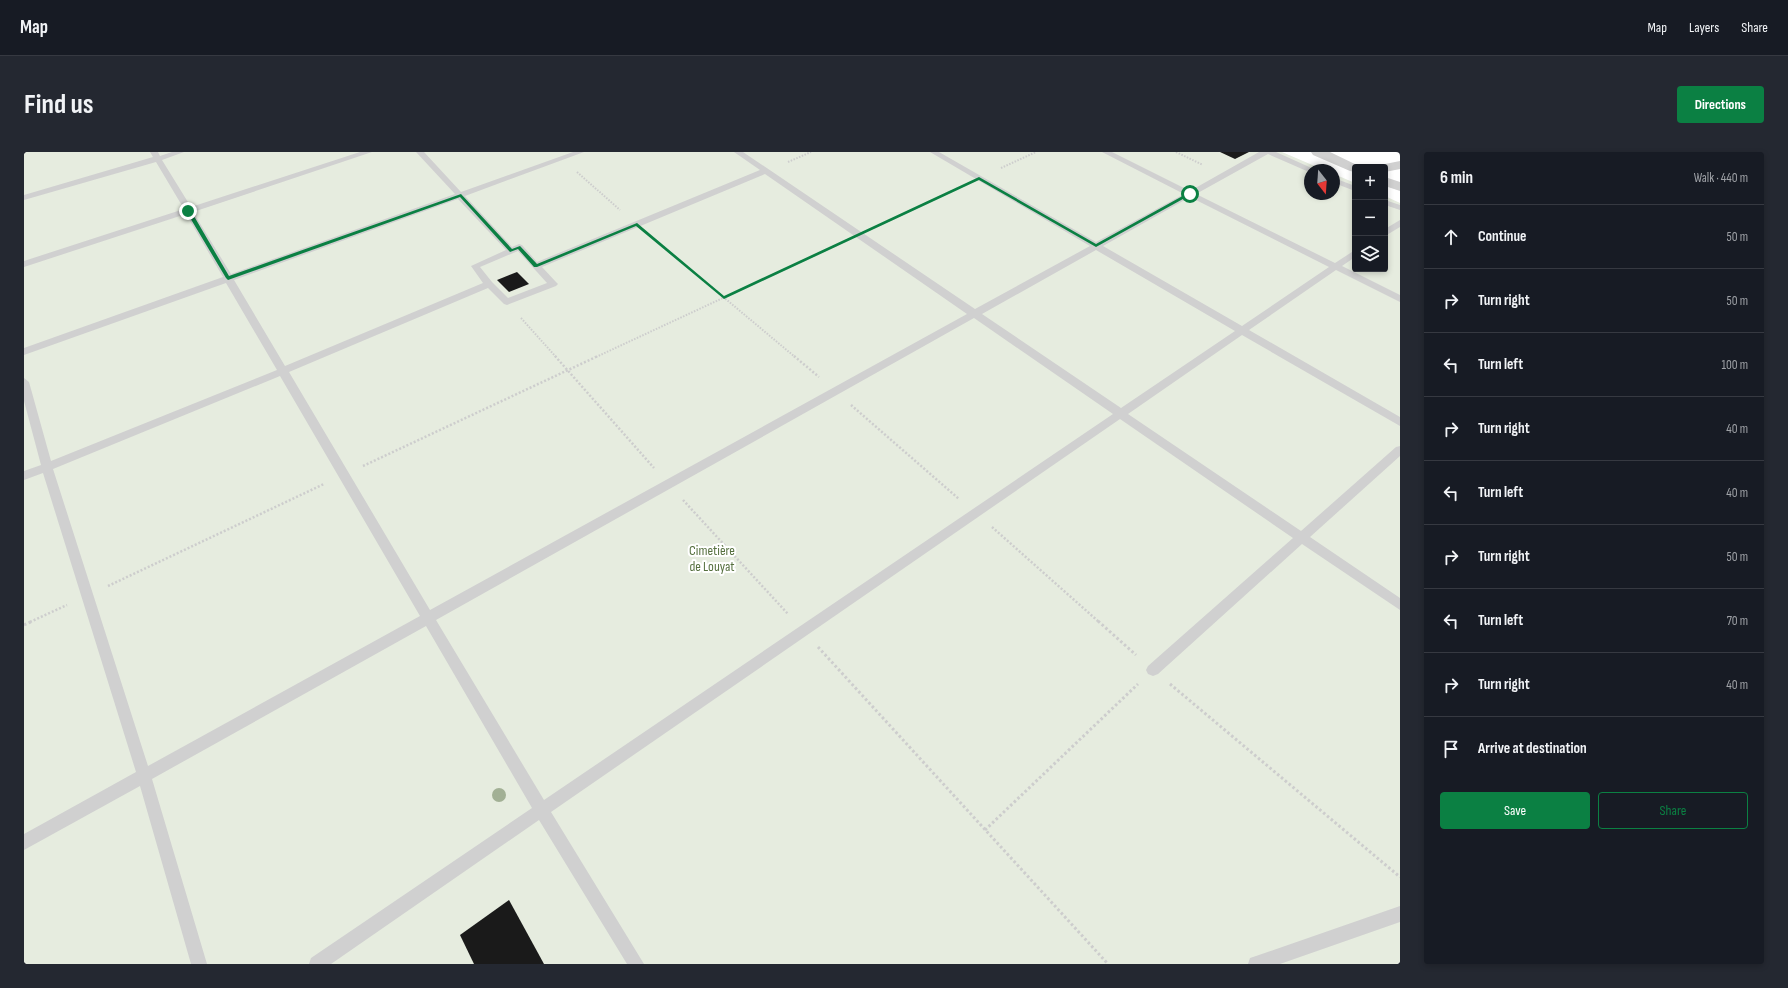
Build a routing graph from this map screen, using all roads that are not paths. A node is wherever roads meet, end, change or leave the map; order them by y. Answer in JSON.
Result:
{"nodes":[{"id":1,"x":180,"y":152,"type":"edge"},
{"id":2,"x":368,"y":152,"type":"edge"},
{"id":3,"x":420,"y":152,"type":"edge"},
{"id":4,"x":580,"y":152,"type":"edge"},
{"id":5,"x":738,"y":152,"type":"edge"},
{"id":6,"x":934,"y":152,"type":"edge"},
{"id":7,"x":1106,"y":152,"type":"edge"},
{"id":8,"x":1265,"y":152,"type":"edge"},
{"id":9,"x":1270,"y":152,"type":"edge"},
{"id":10,"x":1318,"y":152,"type":"edge"},
{"id":11,"x":156,"y":155,"type":"edge"},
{"id":12,"x":1400,"y":165,"type":"edge"},
{"id":13,"x":1304,"y":167,"type":"edge"},
{"id":14,"x":1352,"y":167,"type":"edge"},
{"id":15,"x":1388,"y":167,"type":"edge"},
{"id":16,"x":765,"y":171,"type":"junction"},
{"id":17,"x":1388,"y":182,"type":"edge"},
{"id":18,"x":1340,"y":183,"type":"edge"},
{"id":19,"x":1400,"y":187,"type":"edge"},
{"id":20,"x":1352,"y":188,"type":"edge"},
{"id":21,"x":1190,"y":194,"type":"junction"},
{"id":22,"x":461,"y":195,"type":"junction"},
{"id":23,"x":24,"y":198,"type":"edge"},
{"id":24,"x":1388,"y":203,"type":"edge"},
{"id":25,"x":1400,"y":208,"type":"edge"},
{"id":26,"x":188,"y":211,"type":"junction"},
{"id":27,"x":1400,"y":223,"type":"edge"},
{"id":28,"x":1388,"y":231,"type":"edge"},
{"id":29,"x":1096,"y":246,"type":"junction"},
{"id":30,"x":511,"y":251,"type":"junction"},
{"id":31,"x":1352,"y":256,"type":"edge"},
{"id":32,"x":24,"y":264,"type":"edge"},
{"id":33,"x":536,"y":266,"type":"junction"},
{"id":34,"x":1336,"y":266,"type":"junction"},
{"id":35,"x":228,"y":278,"type":"junction"},
{"id":36,"x":489,"y":284,"type":"junction"},
{"id":37,"x":1400,"y":299,"type":"edge"},
{"id":38,"x":974,"y":314,"type":"junction"},
{"id":39,"x":1241,"y":331,"type":"junction"},
{"id":40,"x":24,"y":352,"type":"edge"},
{"id":41,"x":283,"y":371,"type":"junction"},
{"id":42,"x":24,"y":382,"type":"edge"},
{"id":43,"x":1120,"y":414,"type":"junction"},
{"id":44,"x":1400,"y":422,"type":"edge"},
{"id":45,"x":1400,"y":450,"type":"edge"},
{"id":46,"x":47,"y":467,"type":"junction"},
{"id":47,"x":24,"y":476,"type":"edge"},
{"id":48,"x":1301,"y":538,"type":"junction"},
{"id":49,"x":1400,"y":605,"type":"edge"},
{"id":50,"x":428,"y":618,"type":"junction"},
{"id":51,"x":1153,"y":670,"type":"road end"},
{"id":52,"x":144,"y":776,"type":"junction"},
{"id":53,"x":541,"y":810,"type":"junction"},
{"id":54,"x":24,"y":842,"type":"edge"},
{"id":55,"x":1400,"y":914,"type":"edge"},
{"id":56,"x":199,"y":964,"type":"edge"},
{"id":57,"x":317,"y":964,"type":"edge"},
{"id":58,"x":636,"y":964,"type":"edge"},
{"id":59,"x":1256,"y":964,"type":"edge"}],
"edges":[{"from":1,"to":11,"type":"lane"},
{"from":2,"to":26,"type":"lane"},
{"from":3,"to":22,"type":"lane"},
{"from":4,"to":22,"type":"lane"},
{"from":5,"to":16,"type":"lane"},
{"from":6,"to":29,"type":"lane"},
{"from":7,"to":21,"type":"lane"},
{"from":8,"to":21,"type":"lane"},
{"from":9,"to":13,"type":"lane"},
{"from":10,"to":14,"type":"street"},
{"from":11,"to":23,"type":"lane"},
{"from":11,"to":26,"type":"lane"},
{"from":12,"to":15,"type":"street"},
{"from":16,"to":33,"type":"lane"},
{"from":16,"to":38,"type":"lane"},
{"from":17,"to":19,"type":"street"},
{"from":18,"to":20,"type":"lane"},
{"from":21,"to":29,"type":"lane"},
{"from":21,"to":34,"type":"lane"},
{"from":22,"to":30,"type":"lane"},
{"from":22,"to":35,"type":"lane"},
{"from":24,"to":25,"type":"lane"},
{"from":26,"to":32,"type":"lane"},
{"from":26,"to":35,"type":"lane"},
{"from":27,"to":28,"type":"lane"},
{"from":29,"to":38,"type":"lane"},
{"from":29,"to":39,"type":"lane"},
{"from":30,"to":33,"type":"lane"},
{"from":30,"to":36,"type":"lane"},
{"from":31,"to":34,"type":"lane"},
{"from":33,"to":36,"type":"lane"},
{"from":34,"to":37,"type":"lane"},
{"from":34,"to":39,"type":"lane"},
{"from":35,"to":40,"type":"lane"},
{"from":35,"to":41,"type":"lane"},
{"from":36,"to":41,"type":"lane"},
{"from":38,"to":43,"type":"lane"},
{"from":38,"to":50,"type":"lane"},
{"from":39,"to":43,"type":"lane"},
{"from":39,"to":44,"type":"lane"},
{"from":41,"to":46,"type":"lane"},
{"from":41,"to":50,"type":"lane"},
{"from":42,"to":46,"type":"lane"},
{"from":43,"to":48,"type":"lane"},
{"from":43,"to":53,"type":"lane"},
{"from":45,"to":48,"type":"lane"},
{"from":46,"to":47,"type":"lane"},
{"from":46,"to":52,"type":"lane"},
{"from":48,"to":49,"type":"lane"},
{"from":48,"to":51,"type":"lane"},
{"from":50,"to":52,"type":"lane"},
{"from":50,"to":53,"type":"lane"},
{"from":52,"to":54,"type":"lane"},
{"from":52,"to":56,"type":"lane"},
{"from":53,"to":57,"type":"lane"},
{"from":53,"to":58,"type":"lane"},
{"from":55,"to":59,"type":"lane"}]}
